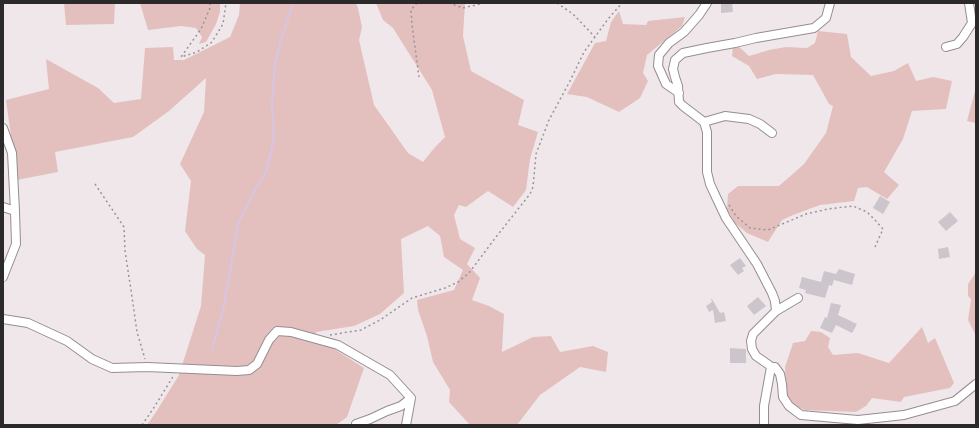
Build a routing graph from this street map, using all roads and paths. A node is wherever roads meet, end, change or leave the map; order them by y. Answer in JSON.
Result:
{"nodes":[{"id":1,"x":210,"y":3,"type":"edge"},
{"id":2,"x":226,"y":3,"type":"edge"},
{"id":3,"x":417,"y":3,"type":"edge"},
{"id":4,"x":449,"y":3,"type":"edge"},
{"id":5,"x":484,"y":3,"type":"edge"},
{"id":6,"x":557,"y":3,"type":"edge"},
{"id":7,"x":622,"y":3,"type":"edge"},
{"id":8,"x":706,"y":3,"type":"edge"},
{"id":9,"x":830,"y":3,"type":"edge"},
{"id":10,"x":969,"y":3,"type":"edge"},
{"id":11,"x":595,"y":37,"type":"junction"},
{"id":12,"x":946,"y":47,"type":"dead end"},
{"id":13,"x":419,"y":77,"type":"dead end"},
{"id":14,"x":679,"y":94,"type":"junction"},
{"id":15,"x":704,"y":122,"type":"junction"},
{"id":16,"x":3,"y":128,"type":"edge"},
{"id":17,"x":772,"y":133,"type":"dead end"},
{"id":18,"x":95,"y":184,"type":"dead end"},
{"id":19,"x":729,"y":204,"type":"dead end"},
{"id":20,"x":3,"y":207,"type":"edge"},
{"id":21,"x":15,"y":211,"type":"junction"},
{"id":22,"x":876,"y":247,"type":"dead end"},
{"id":23,"x":3,"y":277,"type":"edge"},
{"id":24,"x":798,"y":298,"type":"dead end"},
{"id":25,"x":776,"y":311,"type":"junction"},
{"id":26,"x":3,"y":320,"type":"edge"},
{"id":27,"x":324,"y":335,"type":"dead end"},
{"id":28,"x":147,"y":367,"type":"junction"},
{"id":29,"x":771,"y":367,"type":"junction"},
{"id":30,"x":178,"y":368,"type":"junction"},
{"id":31,"x":976,"y":384,"type":"edge"},
{"id":32,"x":411,"y":398,"type":"junction"},
{"id":33,"x":861,"y":423,"type":"edge"},
{"id":34,"x":356,"y":424,"type":"edge"},
{"id":35,"x":142,"y":425,"type":"edge"},
{"id":36,"x":406,"y":425,"type":"edge"},
{"id":37,"x":764,"y":425,"type":"edge"}],
"edges":[{"from":1,"to":2,"type":"path"},
{"from":3,"to":13,"type":"path"},
{"from":4,"to":5,"type":"path"},
{"from":6,"to":11,"type":"path"},
{"from":7,"to":11,"type":"path"},
{"from":8,"to":14,"type":"street"},
{"from":9,"to":14,"type":"street"},
{"from":10,"to":12,"type":"street"},
{"from":11,"to":27,"type":"path"},
{"from":14,"to":15,"type":"street"},
{"from":15,"to":17,"type":"street"},
{"from":15,"to":25,"type":"street"},
{"from":16,"to":21,"type":"street"},
{"from":18,"to":28,"type":"path"},
{"from":19,"to":22,"type":"path"},
{"from":20,"to":21,"type":"street"},
{"from":21,"to":23,"type":"street"},
{"from":24,"to":25,"type":"street"},
{"from":25,"to":29,"type":"street"},
{"from":26,"to":28,"type":"street"},
{"from":28,"to":30,"type":"street"},
{"from":29,"to":33,"type":"street"},
{"from":29,"to":37,"type":"street"},
{"from":30,"to":32,"type":"street"},
{"from":30,"to":35,"type":"path"},
{"from":31,"to":33,"type":"street"},
{"from":32,"to":34,"type":"street"},
{"from":32,"to":36,"type":"street"}]}
